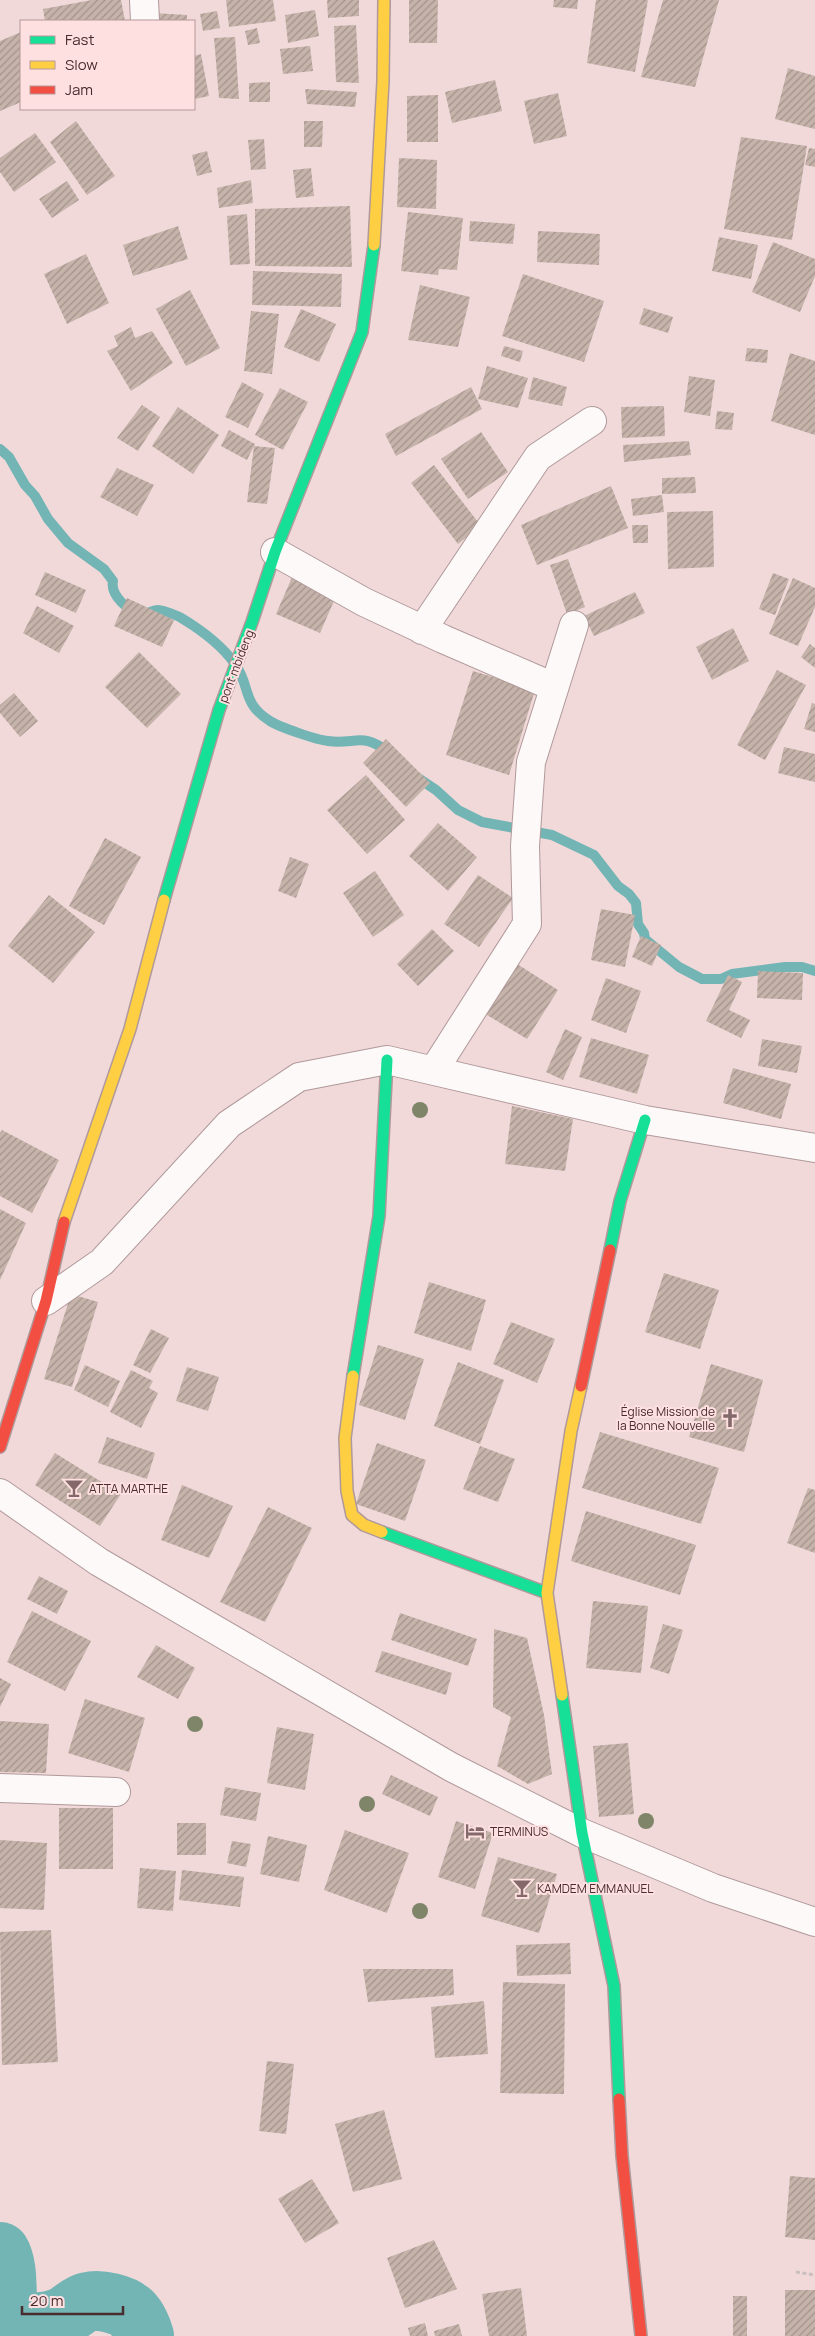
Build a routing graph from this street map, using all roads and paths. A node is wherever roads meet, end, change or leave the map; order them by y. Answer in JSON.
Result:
{"nodes":[{"id":1,"x":144,"y":0,"type":"edge"},
{"id":2,"x":384,"y":0,"type":"edge"},
{"id":3,"x":145,"y":20,"type":"edge"},
{"id":4,"x":592,"y":421,"type":"dead end"},
{"id":5,"x":275,"y":552,"type":"junction"},
{"id":6,"x":574,"y":624,"type":"dead end"},
{"id":7,"x":422,"y":630,"type":"junction"},
{"id":8,"x":554,"y":687,"type":"junction"},
{"id":9,"x":387,"y":1060,"type":"junction"},
{"id":10,"x":434,"y":1070,"type":"junction"},
{"id":11,"x":645,"y":1120,"type":"junction"},
{"id":12,"x":815,"y":1148,"type":"edge"},
{"id":13,"x":46,"y":1301,"type":"junction"},
{"id":14,"x":1,"y":1435,"type":"edge"},
{"id":15,"x":0,"y":1493,"type":"edge"},
{"id":16,"x":547,"y":1593,"type":"junction"},
{"id":17,"x":0,"y":1788,"type":"edge"},
{"id":18,"x":116,"y":1792,"type":"dead end"},
{"id":19,"x":582,"y":1832,"type":"junction"},
{"id":20,"x":815,"y":1922,"type":"edge"},
{"id":21,"x":796,"y":2272,"type":"dead end"},
{"id":22,"x":815,"y":2275,"type":"edge"},
{"id":23,"x":641,"y":2336,"type":"edge"}],
"edges":[{"from":1,"to":3,"type":"street"},
{"from":2,"to":5,"type":"street","name":"pont mbideng"},
{"from":4,"to":7,"type":"street"},
{"from":5,"to":7,"type":"street"},
{"from":5,"to":13,"type":"street","name":"pont mbideng"},
{"from":6,"to":8,"type":"street"},
{"from":7,"to":8,"type":"street"},
{"from":8,"to":10,"type":"street"},
{"from":9,"to":10,"type":"street"},
{"from":9,"to":13,"type":"street"},
{"from":9,"to":16,"type":"street"},
{"from":10,"to":11,"type":"street"},
{"from":11,"to":12,"type":"street"},
{"from":11,"to":16,"type":"street"},
{"from":13,"to":14,"type":"street","name":"pont mbideng"},
{"from":15,"to":19,"type":"street"},
{"from":16,"to":19,"type":"street"},
{"from":17,"to":18,"type":"street"},
{"from":19,"to":20,"type":"street"},
{"from":19,"to":23,"type":"street"},
{"from":21,"to":22,"type":"path"}]}
